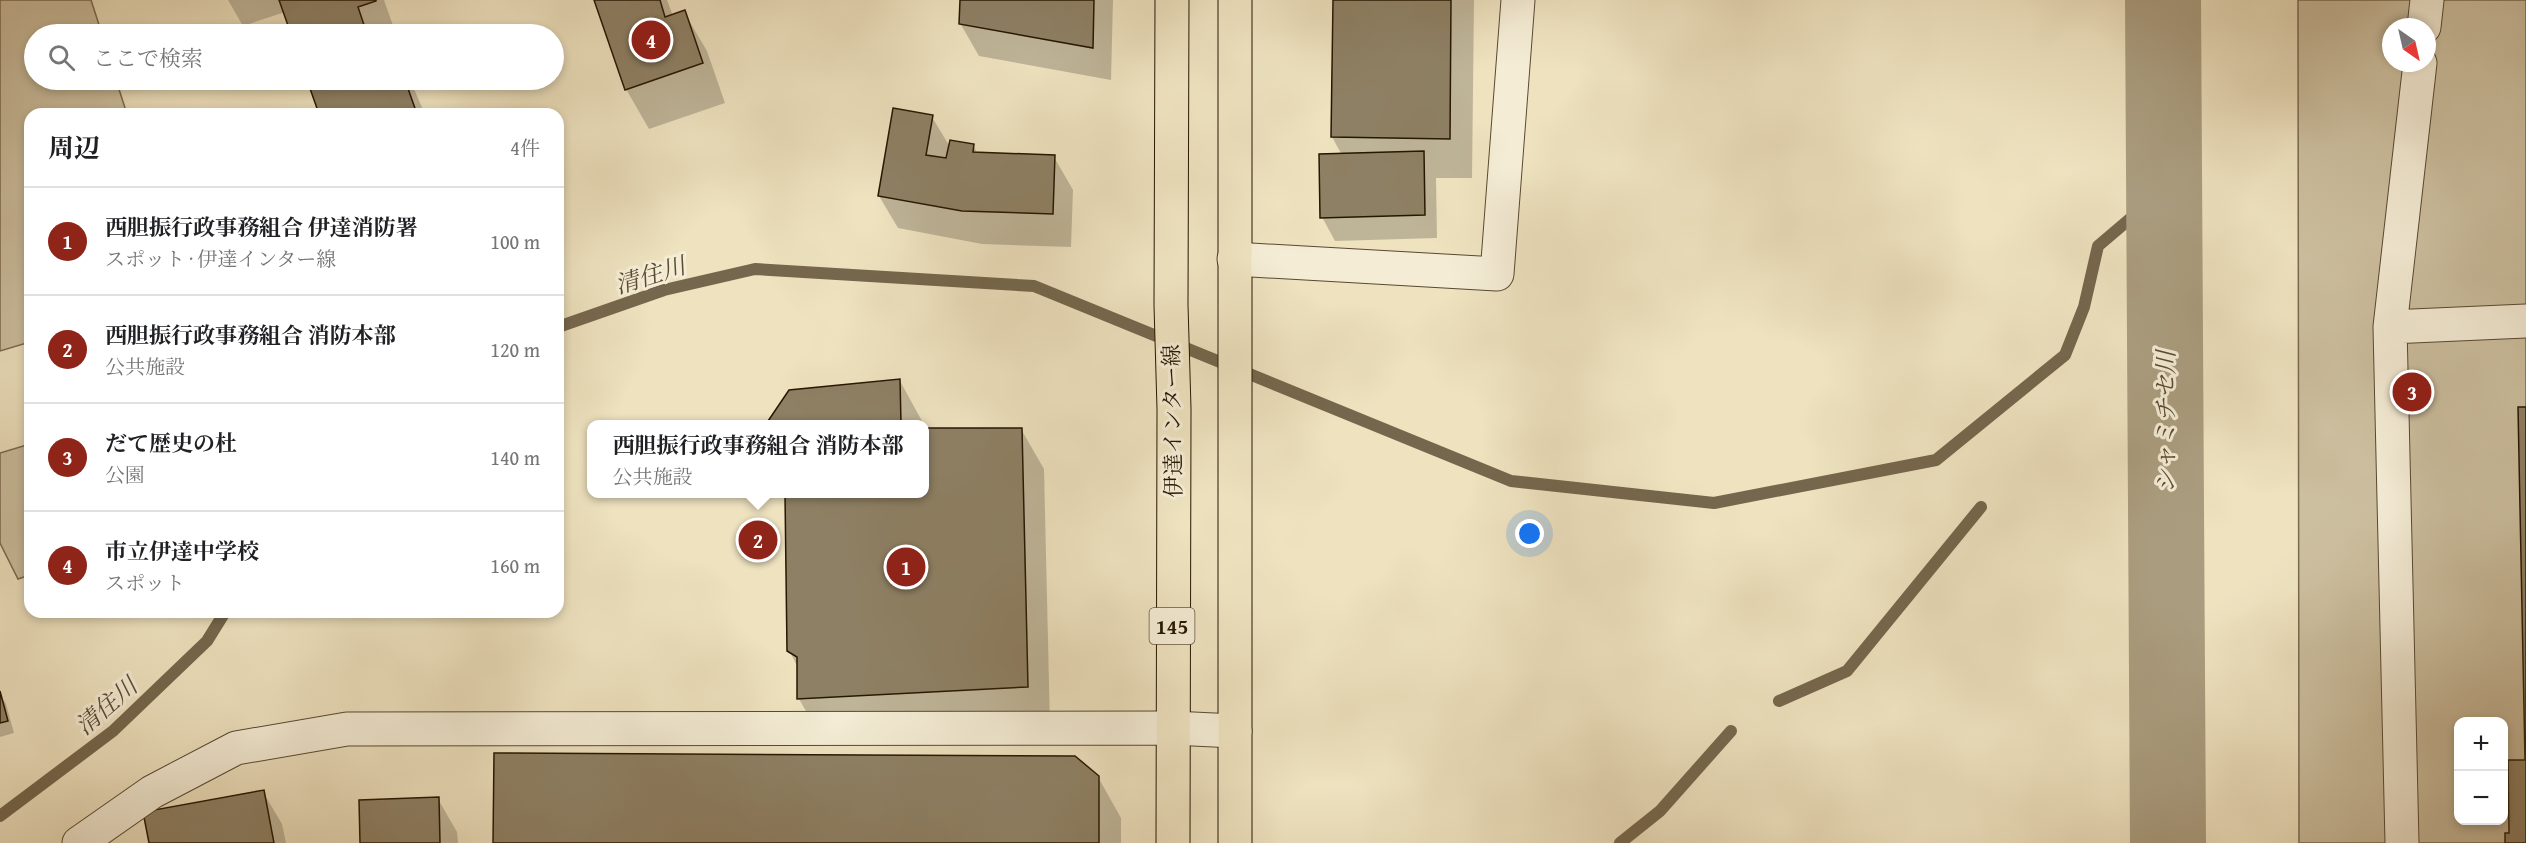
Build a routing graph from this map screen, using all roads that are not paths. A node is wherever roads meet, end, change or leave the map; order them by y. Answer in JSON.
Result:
{"nodes":[{"id":1,"x":1172,"y":0,"type":"edge"},
{"id":2,"x":1235,"y":0,"type":"edge"},
{"id":3,"x":1518,"y":0,"type":"edge"},
{"id":4,"x":2427,"y":0,"type":"edge"},
{"id":5,"x":2425,"y":18,"type":"edge"},
{"id":6,"x":2419,"y":72,"type":"edge"},
{"id":7,"x":1234,"y":259,"type":"junction"},
{"id":8,"x":2526,"y":321,"type":"edge"},
{"id":9,"x":2390,"y":327,"type":"junction"},
{"id":10,"x":1172,"y":728,"type":"junction"},
{"id":11,"x":1235,"y":731,"type":"junction"},
{"id":12,"x":79,"y":843,"type":"edge"},
{"id":13,"x":1173,"y":843,"type":"edge"},
{"id":14,"x":1235,"y":843,"type":"edge"},
{"id":15,"x":2402,"y":843,"type":"edge"}],
"edges":[{"from":1,"to":10,"type":"main road","name":"伊達インター線","number":"145"},
{"from":2,"to":7,"type":"main road"},
{"from":3,"to":7,"type":"street"},
{"from":4,"to":5,"type":"street"},
{"from":6,"to":9,"type":"street"},
{"from":7,"to":11,"type":"main road"},
{"from":8,"to":9,"type":"street"},
{"from":9,"to":15,"type":"street"},
{"from":10,"to":11,"type":"street"},
{"from":10,"to":12,"type":"street"},
{"from":10,"to":13,"type":"main road","name":"伊達インター線","number":"145"},
{"from":11,"to":14,"type":"main road"}]}
